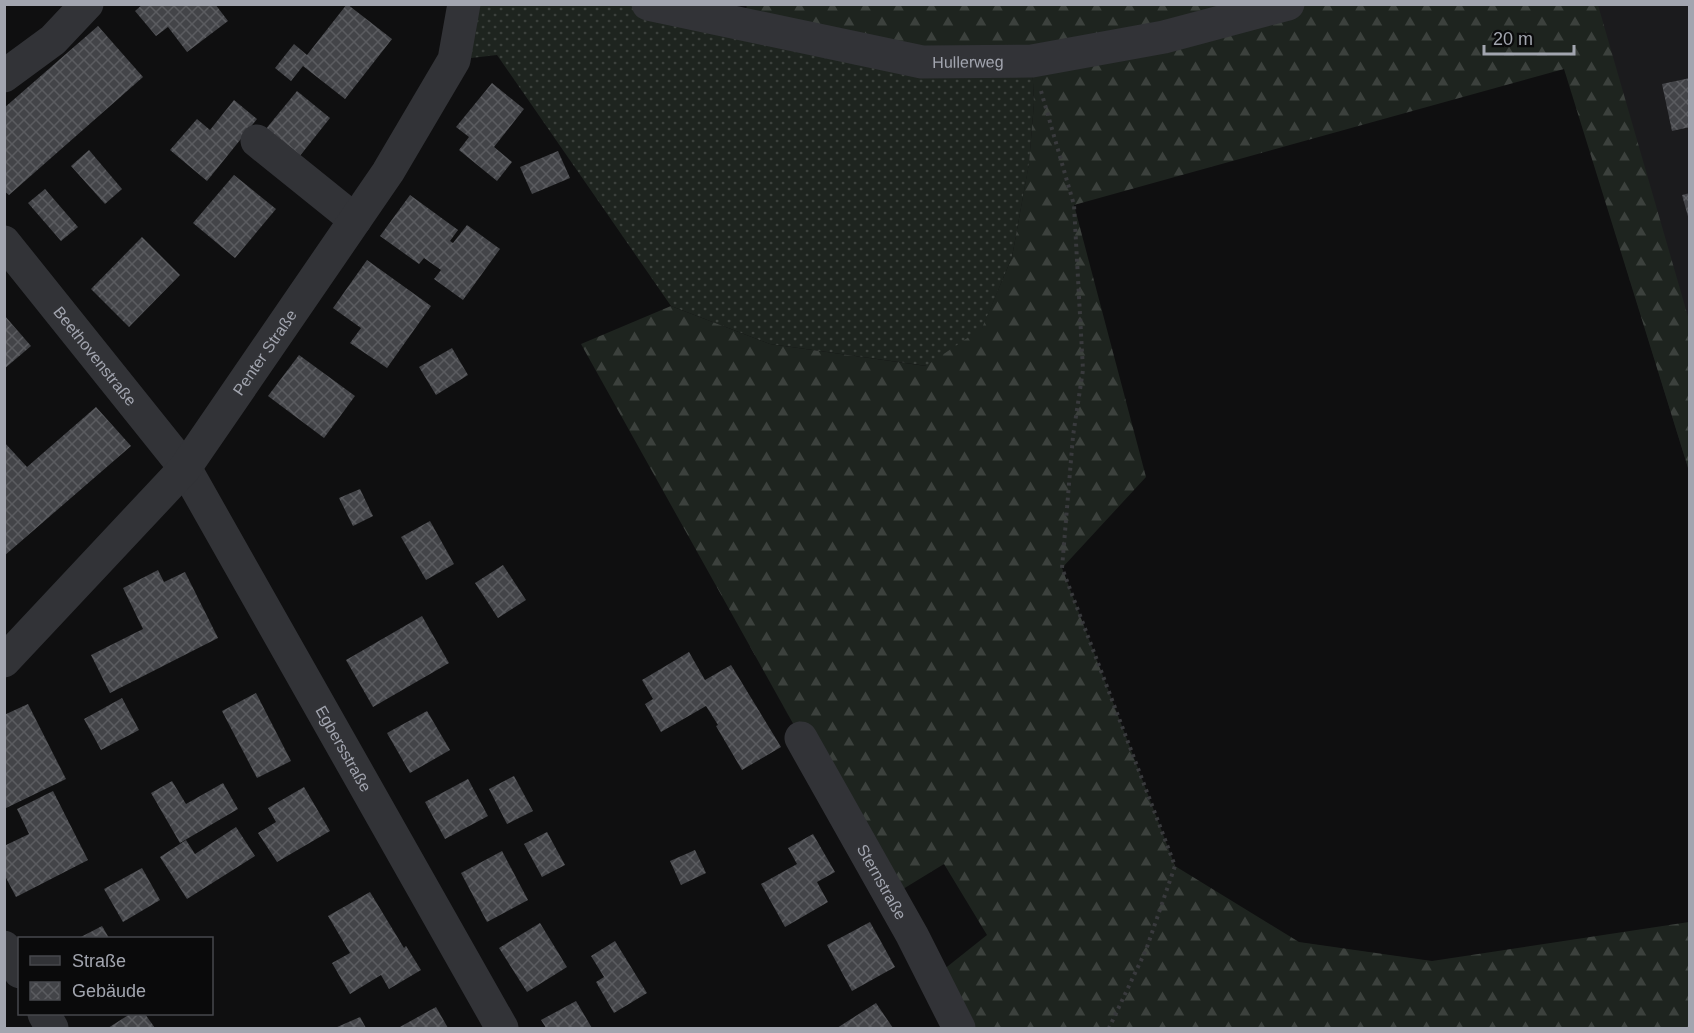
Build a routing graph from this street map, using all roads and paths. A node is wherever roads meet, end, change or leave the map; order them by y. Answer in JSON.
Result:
{"nodes":[{"id":1,"x":87,"y":4,"type":"edge"},
{"id":2,"x":464,"y":4,"type":"edge"},
{"id":3,"x":648,"y":4,"type":"edge"},
{"id":4,"x":1288,"y":4,"type":"edge"},
{"id":5,"x":1032,"y":61,"type":"junction"},
{"id":6,"x":4,"y":76,"type":"edge"},
{"id":7,"x":256,"y":141,"type":"dead end"},
{"id":8,"x":355,"y":220,"type":"junction"},
{"id":9,"x":4,"y":242,"type":"edge"},
{"id":10,"x":185,"y":468,"type":"junction"},
{"id":11,"x":4,"y":661,"type":"edge"},
{"id":12,"x":801,"y":738,"type":"dead end"},
{"id":13,"x":4,"y":947,"type":"edge"},
{"id":14,"x":18,"y":969,"type":"edge"},
{"id":15,"x":45,"y":1015,"type":"edge"},
{"id":16,"x":52,"y":1029,"type":"edge"},
{"id":17,"x":502,"y":1029,"type":"edge"},
{"id":18,"x":959,"y":1029,"type":"edge"},
{"id":19,"x":1109,"y":1029,"type":"edge"}],
"edges":[{"from":1,"to":6,"type":"street"},
{"from":2,"to":8,"type":"street","name":"Penter Straße"},
{"from":3,"to":5,"type":"street","name":"Hullerweg"},
{"from":4,"to":5,"type":"street","name":"Hullerweg"},
{"from":5,"to":19,"type":"path"},
{"from":7,"to":8,"type":"street"},
{"from":8,"to":10,"type":"street","name":"Penter Straße"},
{"from":9,"to":10,"type":"street","name":"Beethovenstraße"},
{"from":10,"to":11,"type":"street","name":"Penter Straße"},
{"from":10,"to":17,"type":"street","name":"Egbersstraße"},
{"from":12,"to":18,"type":"street","name":"Sternstraße"},
{"from":13,"to":14,"type":"street"},
{"from":15,"to":16,"type":"street"}]}
